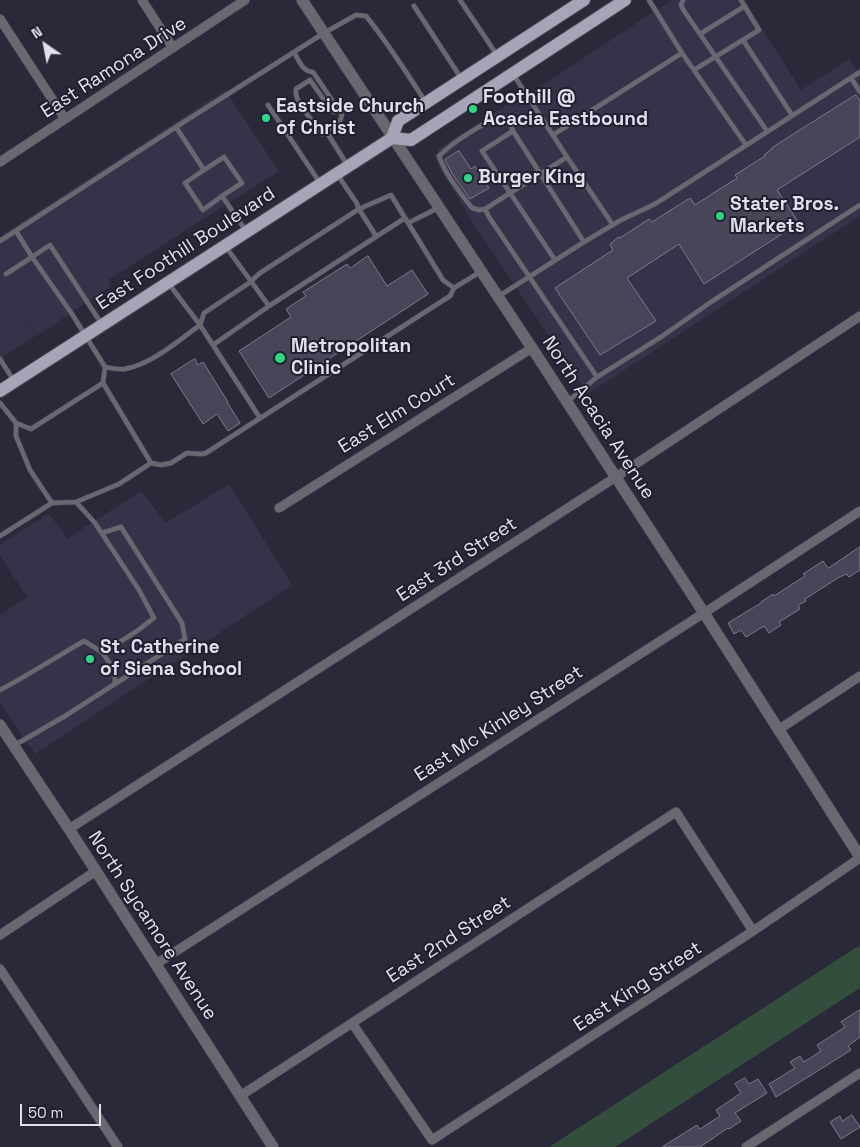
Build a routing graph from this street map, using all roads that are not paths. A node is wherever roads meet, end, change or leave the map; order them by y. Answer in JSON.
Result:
{"nodes":[{"id":1,"x":142,"y":0,"type":"edge"},
{"id":2,"x":245,"y":0,"type":"edge"},
{"id":3,"x":302,"y":0,"type":"edge"},
{"id":4,"x":460,"y":0,"type":"edge"},
{"id":5,"x":584,"y":0,"type":"edge"},
{"id":6,"x":625,"y":0,"type":"edge"},
{"id":7,"x":649,"y":0,"type":"edge"},
{"id":8,"x":683,"y":0,"type":"edge"},
{"id":9,"x":743,"y":3,"type":"edge"},
{"id":10,"x":414,"y":6,"type":"dead end"},
{"id":11,"x":0,"y":19,"type":"edge"},
{"id":12,"x":324,"y":33,"type":"junction"},
{"id":13,"x":700,"y":34,"type":"junction"},
{"id":14,"x":743,"y":40,"type":"junction"},
{"id":15,"x":173,"y":48,"type":"junction"},
{"id":16,"x":294,"y":52,"type":"junction"},
{"id":17,"x":682,"y":53,"type":"junction"},
{"id":18,"x":498,"y":56,"type":"junction"},
{"id":19,"x":716,"y":57,"type":"junction"},
{"id":20,"x":694,"y":70,"type":"junction"},
{"id":21,"x":860,"y":72,"type":"edge"},
{"id":22,"x":512,"y":73,"type":"junction"},
{"id":23,"x":851,"y":78,"type":"junction"},
{"id":24,"x":461,"y":79,"type":"junction"},
{"id":25,"x":860,"y":92,"type":"edge"},
{"id":26,"x":426,"y":102,"type":"junction"},
{"id":27,"x":268,"y":106,"type":"dead end"},
{"id":28,"x":338,"y":108,"type":"junction"},
{"id":29,"x":792,"y":115,"type":"junction"},
{"id":30,"x":65,"y":119,"type":"junction"},
{"id":31,"x":312,"y":121,"type":"dead end"},
{"id":32,"x":176,"y":127,"type":"junction"},
{"id":33,"x":316,"y":127,"type":"dead end"},
{"id":34,"x":326,"y":131,"type":"junction"},
{"id":35,"x":513,"y":131,"type":"junction"},
{"id":36,"x":767,"y":131,"type":"junction"},
{"id":37,"x":553,"y":135,"type":"junction"},
{"id":38,"x":392,"y":138,"type":"junction"},
{"id":39,"x":746,"y":145,"type":"junction"},
{"id":40,"x":567,"y":156,"type":"junction"},
{"id":41,"x":0,"y":162,"type":"edge"},
{"id":42,"x":348,"y":167,"type":"junction"},
{"id":43,"x":204,"y":170,"type":"junction"},
{"id":44,"x":337,"y":174,"type":"junction"},
{"id":45,"x":540,"y":174,"type":"junction"},
{"id":46,"x":321,"y":184,"type":"junction"},
{"id":47,"x":510,"y":192,"type":"junction"},
{"id":48,"x":222,"y":196,"type":"junction"},
{"id":49,"x":860,"y":205,"type":"edge"},
{"id":50,"x":438,"y":207,"type":"junction"},
{"id":51,"x":359,"y":209,"type":"junction"},
{"id":52,"x":485,"y":209,"type":"junction"},
{"id":53,"x":405,"y":218,"type":"junction"},
{"id":54,"x":408,"y":224,"type":"junction"},
{"id":55,"x":613,"y":225,"type":"junction"},
{"id":56,"x":16,"y":231,"type":"junction"},
{"id":57,"x":246,"y":232,"type":"junction"},
{"id":58,"x":376,"y":236,"type":"junction"},
{"id":59,"x":0,"y":241,"type":"edge"},
{"id":60,"x":584,"y":242,"type":"junction"},
{"id":61,"x":226,"y":246,"type":"junction"},
{"id":62,"x":32,"y":256,"type":"junction"},
{"id":63,"x":555,"y":260,"type":"junction"},
{"id":64,"x":481,"y":271,"type":"junction"},
{"id":65,"x":6,"y":274,"type":"dead end"},
{"id":66,"x":529,"y":278,"type":"junction"},
{"id":67,"x":252,"y":281,"type":"junction"},
{"id":68,"x":168,"y":283,"type":"junction"},
{"id":69,"x":454,"y":288,"type":"junction"},
{"id":70,"x":498,"y":297,"type":"junction"},
{"id":71,"x":269,"y":306,"type":"junction"},
{"id":72,"x":860,"y":316,"type":"edge"},
{"id":73,"x":103,"y":325,"type":"junction"},
{"id":74,"x":200,"y":325,"type":"junction"},
{"id":75,"x":86,"y":336,"type":"junction"},
{"id":76,"x":213,"y":345,"type":"junction"},
{"id":77,"x":532,"y":348,"type":"junction"},
{"id":78,"x":0,"y":359,"type":"edge"},
{"id":79,"x":105,"y":367,"type":"junction"},
{"id":80,"x":597,"y":377,"type":"junction"},
{"id":81,"x":15,"y":382,"type":"junction"},
{"id":82,"x":103,"y":383,"type":"junction"},
{"id":83,"x":0,"y":391,"type":"edge"},
{"id":84,"x":567,"y":402,"type":"junction"},
{"id":85,"x":0,"y":403,"type":"edge"},
{"id":86,"x":260,"y":418,"type":"junction"},
{"id":87,"x":16,"y":423,"type":"junction"},
{"id":88,"x":151,"y":463,"type":"junction"},
{"id":89,"x":616,"y":477,"type":"junction"},
{"id":90,"x":76,"y":502,"type":"junction"},
{"id":91,"x":52,"y":503,"type":"junction"},
{"id":92,"x":279,"y":508,"type":"dead end"},
{"id":93,"x":860,"y":511,"type":"edge"},
{"id":94,"x":102,"y":533,"type":"junction"},
{"id":95,"x":0,"y":536,"type":"edge"},
{"id":96,"x":704,"y":613,"type":"junction"},
{"id":97,"x":102,"y":652,"type":"junction"},
{"id":98,"x":860,"y":676,"type":"edge"},
{"id":99,"x":116,"y":683,"type":"junction"},
{"id":100,"x":0,"y":690,"type":"edge"},
{"id":101,"x":0,"y":725,"type":"edge"},
{"id":102,"x":778,"y":730,"type":"junction"},
{"id":103,"x":14,"y":746,"type":"junction"},
{"id":104,"x":69,"y":829,"type":"junction"},
{"id":105,"x":860,"y":858,"type":"edge"},
{"id":106,"x":96,"y":871,"type":"junction"},
{"id":107,"x":753,"y":931,"type":"junction"},
{"id":108,"x":0,"y":935,"type":"edge"},
{"id":109,"x":156,"y":964,"type":"junction"},
{"id":110,"x":0,"y":969,"type":"edge"},
{"id":111,"x":352,"y":1023,"type":"junction"},
{"id":112,"x":860,"y":1073,"type":"edge"},
{"id":113,"x":240,"y":1096,"type":"junction"},
{"id":114,"x":269,"y":1146,"type":"edge"},
{"id":115,"x":118,"y":1147,"type":"edge"},
{"id":116,"x":746,"y":1147,"type":"edge"}],
"edges":[{"from":1,"to":15,"type":"street"},
{"from":2,"to":15,"type":"street","name":"East Ramona Drive"},
{"from":3,"to":12,"type":"street","name":"North Acacia Avenue"},
{"from":4,"to":18,"type":"lane"},
{"from":5,"to":18,"type":"main road","name":"East Foothill Boulevard"},
{"from":6,"to":22,"type":"main road"},
{"from":7,"to":17,"type":"lane"},
{"from":8,"to":13,"type":"lane"},
{"from":9,"to":13,"type":"lane"},
{"from":9,"to":14,"type":"lane"},
{"from":10,"to":24,"type":"lane"},
{"from":11,"to":30,"type":"street"},
{"from":12,"to":16,"type":"lane"},
{"from":12,"to":26,"type":"lane"},
{"from":12,"to":38,"type":"street","name":"North Acacia Avenue"},
{"from":13,"to":19,"type":"lane"},
{"from":14,"to":19,"type":"lane"},
{"from":14,"to":29,"type":"lane"},
{"from":15,"to":30,"type":"street","name":"East Ramona Drive"},
{"from":16,"to":28,"type":"lane"},
{"from":16,"to":32,"type":"lane"},
{"from":17,"to":20,"type":"lane"},
{"from":17,"to":37,"type":"lane"},
{"from":18,"to":24,"type":"main road","name":"East Foothill Boulevard"},
{"from":19,"to":20,"type":"lane"},
{"from":19,"to":36,"type":"lane"},
{"from":20,"to":39,"type":"lane"},
{"from":21,"to":23,"type":"lane"},
{"from":22,"to":37,"type":"lane"},
{"from":22,"to":38,"type":"main road"},
{"from":23,"to":25,"type":"lane"},
{"from":23,"to":29,"type":"lane"},
{"from":24,"to":26,"type":"main road","name":"East Foothill Boulevard"},
{"from":26,"to":38,"type":"main road","name":"East Foothill Boulevard"},
{"from":27,"to":46,"type":"lane"},
{"from":28,"to":31,"type":"lane"},
{"from":28,"to":34,"type":"lane"},
{"from":29,"to":36,"type":"lane"},
{"from":30,"to":41,"type":"street","name":"East Ramona Drive"},
{"from":32,"to":43,"type":"lane"},
{"from":32,"to":56,"type":"lane"},
{"from":33,"to":34,"type":"lane"},
{"from":34,"to":42,"type":"lane"},
{"from":35,"to":45,"type":"lane"},
{"from":35,"to":47,"type":"lane"},
{"from":35,"to":52,"type":"lane"},
{"from":36,"to":39,"type":"lane"},
{"from":37,"to":40,"type":"lane"},
{"from":38,"to":42,"type":"main road","name":"East Foothill Boulevard"},
{"from":38,"to":50,"type":"street","name":"North Acacia Avenue"},
{"from":39,"to":55,"type":"lane"},
{"from":40,"to":45,"type":"lane"},
{"from":40,"to":55,"type":"lane"},
{"from":42,"to":44,"type":"main road","name":"East Foothill Boulevard"},
{"from":43,"to":48,"type":"lane"},
{"from":43,"to":48,"type":"lane"},
{"from":44,"to":46,"type":"main road","name":"East Foothill Boulevard"},
{"from":44,"to":51,"type":"lane"},
{"from":45,"to":47,"type":"lane"},
{"from":45,"to":60,"type":"lane"},
{"from":46,"to":57,"type":"main road","name":"East Foothill Boulevard"},
{"from":47,"to":52,"type":"lane"},
{"from":47,"to":63,"type":"lane"},
{"from":48,"to":57,"type":"lane"},
{"from":49,"to":80,"type":"lane"},
{"from":50,"to":54,"type":"lane"},
{"from":50,"to":64,"type":"street","name":"North Acacia Avenue"},
{"from":51,"to":53,"type":"lane"},
{"from":51,"to":58,"type":"lane"},
{"from":51,"to":67,"type":"lane"},
{"from":52,"to":66,"type":"lane"},
{"from":53,"to":54,"type":"lane"},
{"from":53,"to":58,"type":"lane"},
{"from":54,"to":69,"type":"lane"},
{"from":55,"to":60,"type":"lane"},
{"from":56,"to":59,"type":"lane"},
{"from":56,"to":62,"type":"lane"},
{"from":57,"to":61,"type":"main road","name":"East Foothill Boulevard"},
{"from":58,"to":71,"type":"lane"},
{"from":60,"to":63,"type":"lane"},
{"from":61,"to":67,"type":"lane"},
{"from":61,"to":68,"type":"main road","name":"East Foothill Boulevard"},
{"from":62,"to":65,"type":"lane"},
{"from":62,"to":73,"type":"lane"},
{"from":62,"to":75,"type":"lane"},
{"from":63,"to":66,"type":"lane"},
{"from":64,"to":69,"type":"lane"},
{"from":64,"to":70,"type":"street","name":"North Acacia Avenue"},
{"from":66,"to":70,"type":"lane"},
{"from":66,"to":80,"type":"lane"},
{"from":67,"to":71,"type":"lane"},
{"from":67,"to":74,"type":"lane"},
{"from":68,"to":73,"type":"main road","name":"East Foothill Boulevard"},
{"from":68,"to":74,"type":"lane"},
{"from":69,"to":86,"type":"lane"},
{"from":70,"to":77,"type":"street","name":"North Acacia Avenue"},
{"from":71,"to":76,"type":"lane"},
{"from":72,"to":89,"type":"street","name":"East 3rd Street"},
{"from":73,"to":75,"type":"main road","name":"East Foothill Boulevard"},
{"from":74,"to":76,"type":"lane"},
{"from":74,"to":79,"type":"lane"},
{"from":75,"to":79,"type":"lane"},
{"from":75,"to":81,"type":"main road","name":"East Foothill Boulevard"},
{"from":76,"to":86,"type":"lane"},
{"from":77,"to":84,"type":"street","name":"North Acacia Avenue"},
{"from":77,"to":92,"type":"street","name":"East Elm Court"},
{"from":78,"to":81,"type":"lane"},
{"from":79,"to":82,"type":"lane"},
{"from":80,"to":84,"type":"lane"},
{"from":81,"to":83,"type":"main road","name":"East Foothill Boulevard"},
{"from":82,"to":87,"type":"lane"},
{"from":82,"to":88,"type":"lane"},
{"from":84,"to":89,"type":"street","name":"North Acacia Avenue"},
{"from":85,"to":87,"type":"lane"},
{"from":86,"to":88,"type":"lane"},
{"from":87,"to":91,"type":"lane"},
{"from":88,"to":90,"type":"lane"},
{"from":89,"to":96,"type":"street","name":"North Acacia Avenue"},
{"from":89,"to":104,"type":"street","name":"East 3rd Street"},
{"from":90,"to":91,"type":"lane"},
{"from":90,"to":94,"type":"lane"},
{"from":91,"to":95,"type":"lane"},
{"from":93,"to":96,"type":"street","name":"East Mc Kinley Street"},
{"from":94,"to":97,"type":"lane"},
{"from":94,"to":99,"type":"lane"},
{"from":96,"to":102,"type":"street","name":"North Acacia Avenue"},
{"from":96,"to":109,"type":"street","name":"East Mc Kinley Street"},
{"from":97,"to":99,"type":"lane"},
{"from":97,"to":100,"type":"lane"},
{"from":98,"to":102,"type":"street"},
{"from":99,"to":103,"type":"lane"},
{"from":101,"to":103,"type":"street","name":"North Sycamore Avenue"},
{"from":102,"to":105,"type":"street","name":"North Acacia Avenue"},
{"from":103,"to":104,"type":"street","name":"North Sycamore Avenue"},
{"from":104,"to":106,"type":"street","name":"North Sycamore Avenue"},
{"from":105,"to":107,"type":"street","name":"East King Street"},
{"from":106,"to":108,"type":"street"},
{"from":106,"to":109,"type":"street","name":"North Sycamore Avenue"},
{"from":107,"to":111,"type":"street","name":"East King Street"},
{"from":107,"to":111,"type":"street","name":"East 2nd Street"},
{"from":109,"to":113,"type":"street","name":"North Sycamore Avenue"},
{"from":110,"to":115,"type":"street"},
{"from":111,"to":113,"type":"street","name":"East 2nd Street"},
{"from":112,"to":116,"type":"street"},
{"from":113,"to":114,"type":"street","name":"North Sycamore Avenue"}]}
